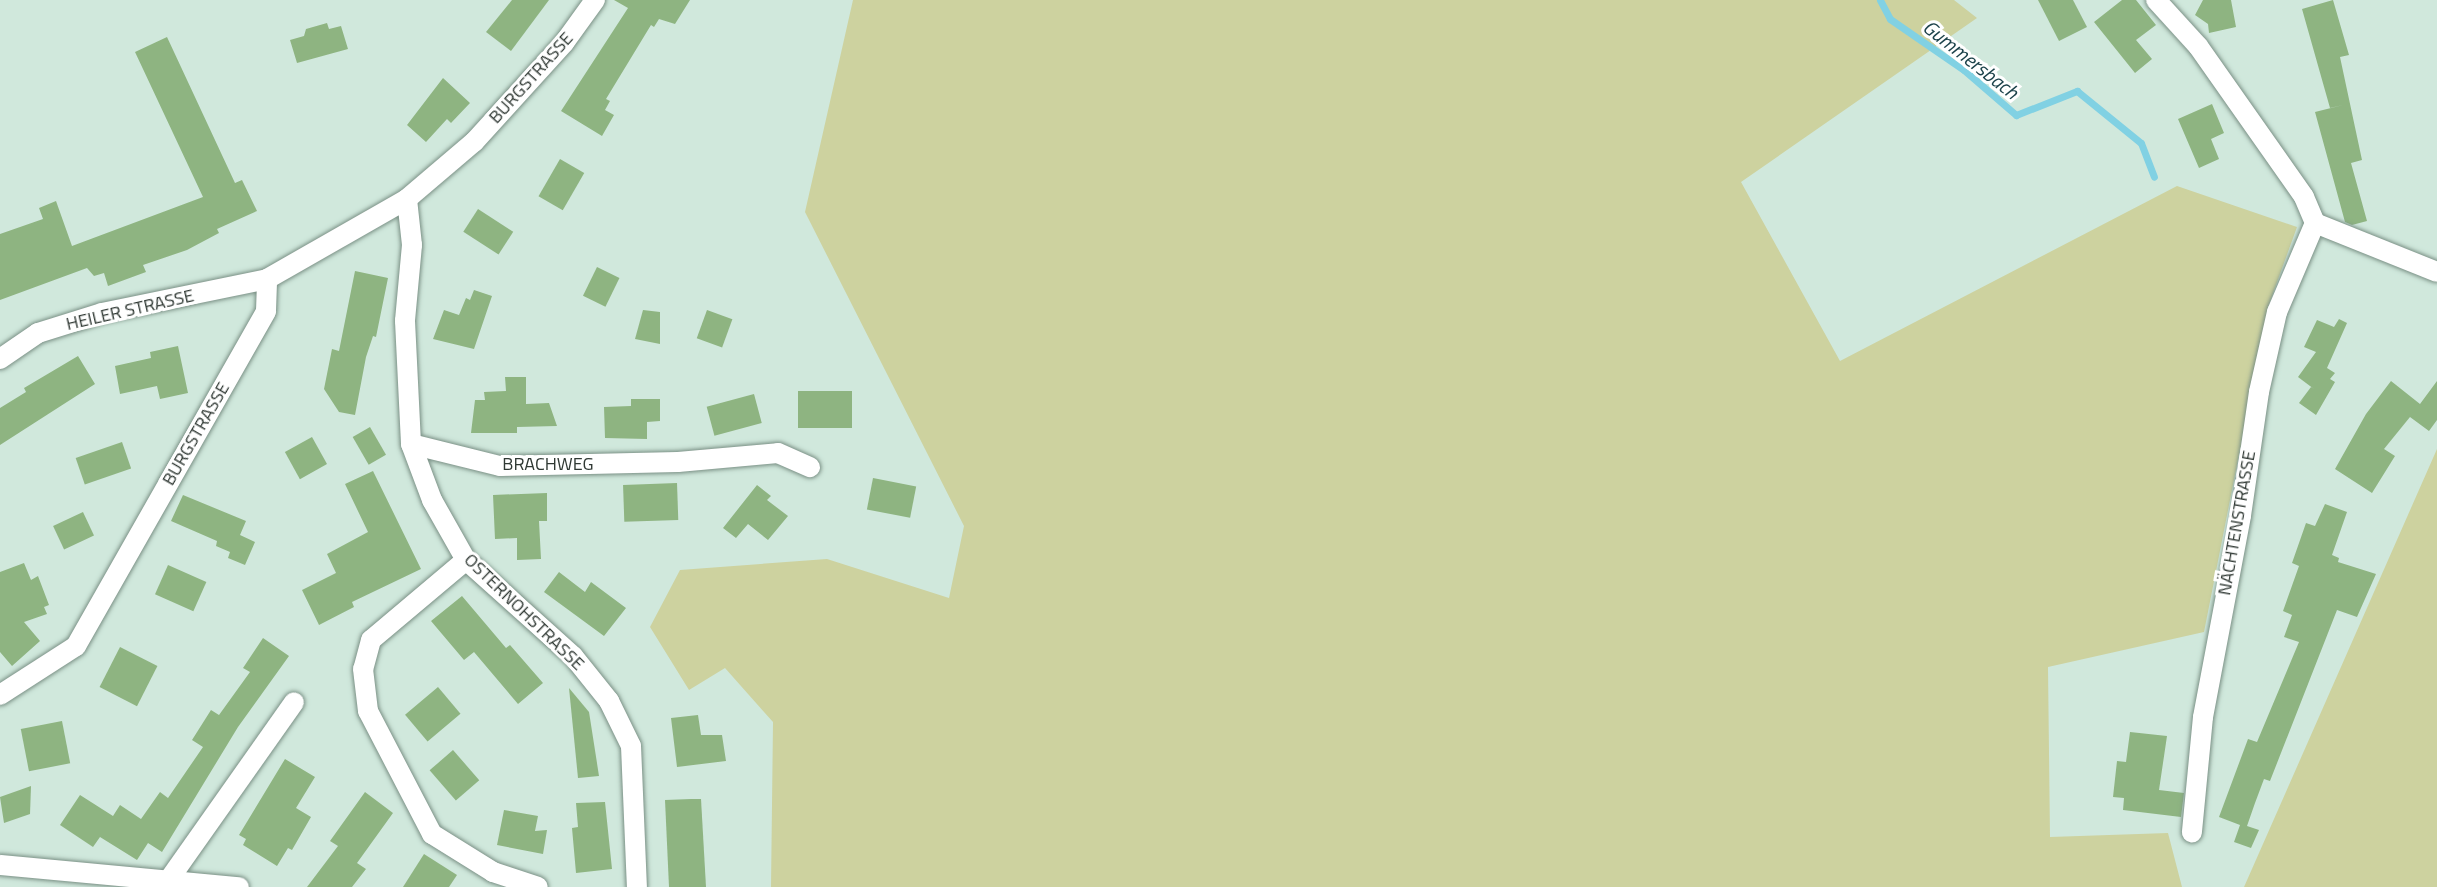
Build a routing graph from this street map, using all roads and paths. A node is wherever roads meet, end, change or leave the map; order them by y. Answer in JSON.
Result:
{"nodes":[{"id":1,"x":595,"y":0,"type":"edge"},
{"id":2,"x":2156,"y":0,"type":"edge"},
{"id":3,"x":407,"y":199,"type":"junction"},
{"id":4,"x":2315,"y":223,"type":"junction"},
{"id":5,"x":2437,"y":272,"type":"edge"},
{"id":6,"x":267,"y":279,"type":"junction"},
{"id":7,"x":0,"y":359,"type":"edge"},
{"id":8,"x":411,"y":444,"type":"junction"},
{"id":9,"x":810,"y":467,"type":"dead end"},
{"id":10,"x":466,"y":560,"type":"junction"},
{"id":11,"x":0,"y":695,"type":"edge"},
{"id":12,"x":294,"y":702,"type":"dead end"},
{"id":13,"x":2192,"y":832,"type":"dead end"},
{"id":14,"x":0,"y":865,"type":"edge"},
{"id":15,"x":170,"y":878,"type":"junction"},
{"id":16,"x":239,"y":887,"type":"edge"},
{"id":17,"x":538,"y":887,"type":"edge"},
{"id":18,"x":637,"y":887,"type":"edge"}],
"edges":[{"from":1,"to":3,"type":"street","name":"BURGSTRASSE"},
{"from":2,"to":4,"type":"street"},
{"from":3,"to":6,"type":"street","name":"BURGSTRASSE"},
{"from":3,"to":8,"type":"street"},
{"from":4,"to":5,"type":"street"},
{"from":4,"to":13,"type":"street","name":"NÄCHTENSTRASSE"},
{"from":6,"to":7,"type":"street","name":"HEILER STRASSE"},
{"from":6,"to":11,"type":"street","name":"BURGSTRASSE"},
{"from":8,"to":9,"type":"street","name":"BRACHWEG"},
{"from":8,"to":10,"type":"street","name":"OSTERNOHSTRASSE"},
{"from":10,"to":17,"type":"street"},
{"from":10,"to":18,"type":"street","name":"OSTERNOHSTRASSE"},
{"from":12,"to":15,"type":"street"},
{"from":14,"to":15,"type":"street"},
{"from":15,"to":16,"type":"street"}]}
